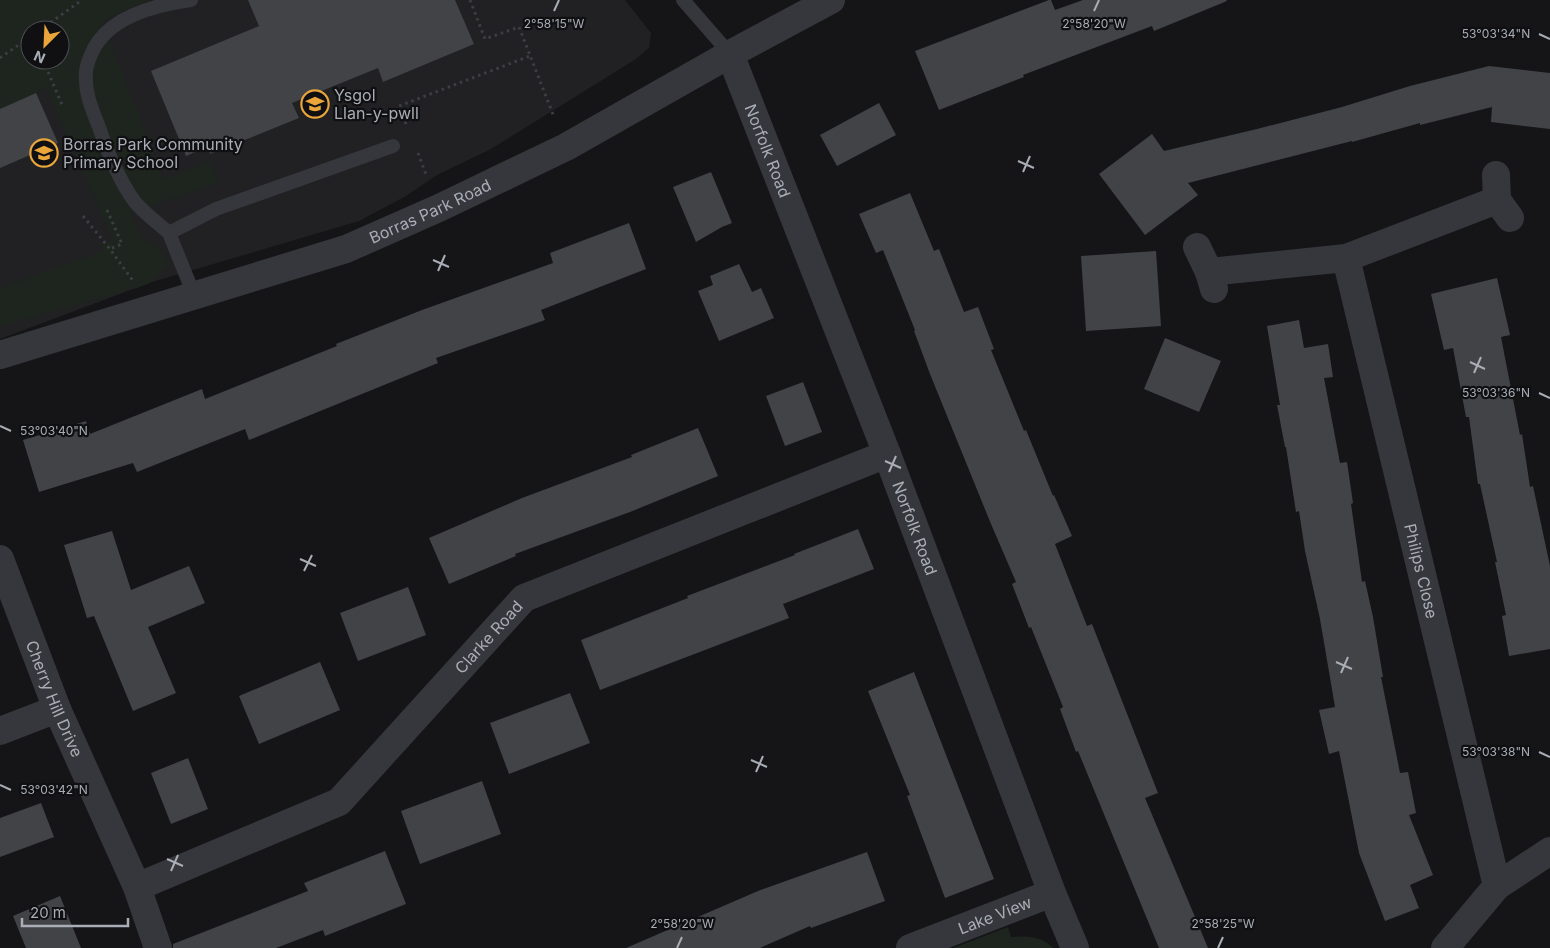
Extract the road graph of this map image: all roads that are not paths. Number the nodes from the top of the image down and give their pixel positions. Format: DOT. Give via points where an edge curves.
graph roads {
  1 [pos="191,0"];
  2 [pos="683,0"];
  3 [pos="831,0"];
  4 [pos="730,54"];
  5 [pos="393,146"];
  6 [pos="1501,198"];
  7 [pos="169,233"];
  8 [pos="1197,247"];
  9 [pos="1346,258"];
  10 [pos="194,295"];
  11 [pos="0,355"];
  12 [pos="887,454"];
  13 [pos="0,559"];
  14 [pos="57,709"];
  15 [pos="0,731"];
  16 [pos="1550,851"];
  17 [pos="1497,886"];
  18 [pos="137,887"];
  19 [pos="1052,892"];
  20 [pos="158,948"];
  21 [pos="910,948"];
  22 [pos="1075,948"];
  23 [pos="1444,948"];
  1 -- 7 [label="lane" via="142,12 111,28 92,52 85,77 105,146 129,192 141,208"];
  2 -- 4 [label="lane"];
  3 -- 4 [label="street, Borras Park Road"];
  4 -- 10 [label="street, Borras Park Road" via="566,148 439,208 346,249"];
  4 -- 12 [label="street, Norfolk Road"];
  5 -- 7 [label="lane" via="216,210"];
  6 -- 9 [label="street"];
  7 -- 10 [label="lane"];
  8 -- 9 [label="street" via="1212,282"];
  9 -- 17 [label="street, Philips Close"];
  10 -- 11 [label="street, Borras Park Road"];
  12 -- 18 [label="street, Clarke Road" via="524,598 340,802"];
  12 -- 19 [label="street, Norfolk Road"];
  13 -- 14 [label="street, Cherry Hill Drive"];
  14 -- 15 [label="street"];
  14 -- 18 [label="street, Cherry Hill Drive"];
  16 -- 17 [label="street"];
  17 -- 23 [label="street"];
  18 -- 20 [label="street, Cherry Hill Drive"];
  19 -- 21 [label="street, Lake View"];
  19 -- 22 [label="street, Norfolk Road"];
}
